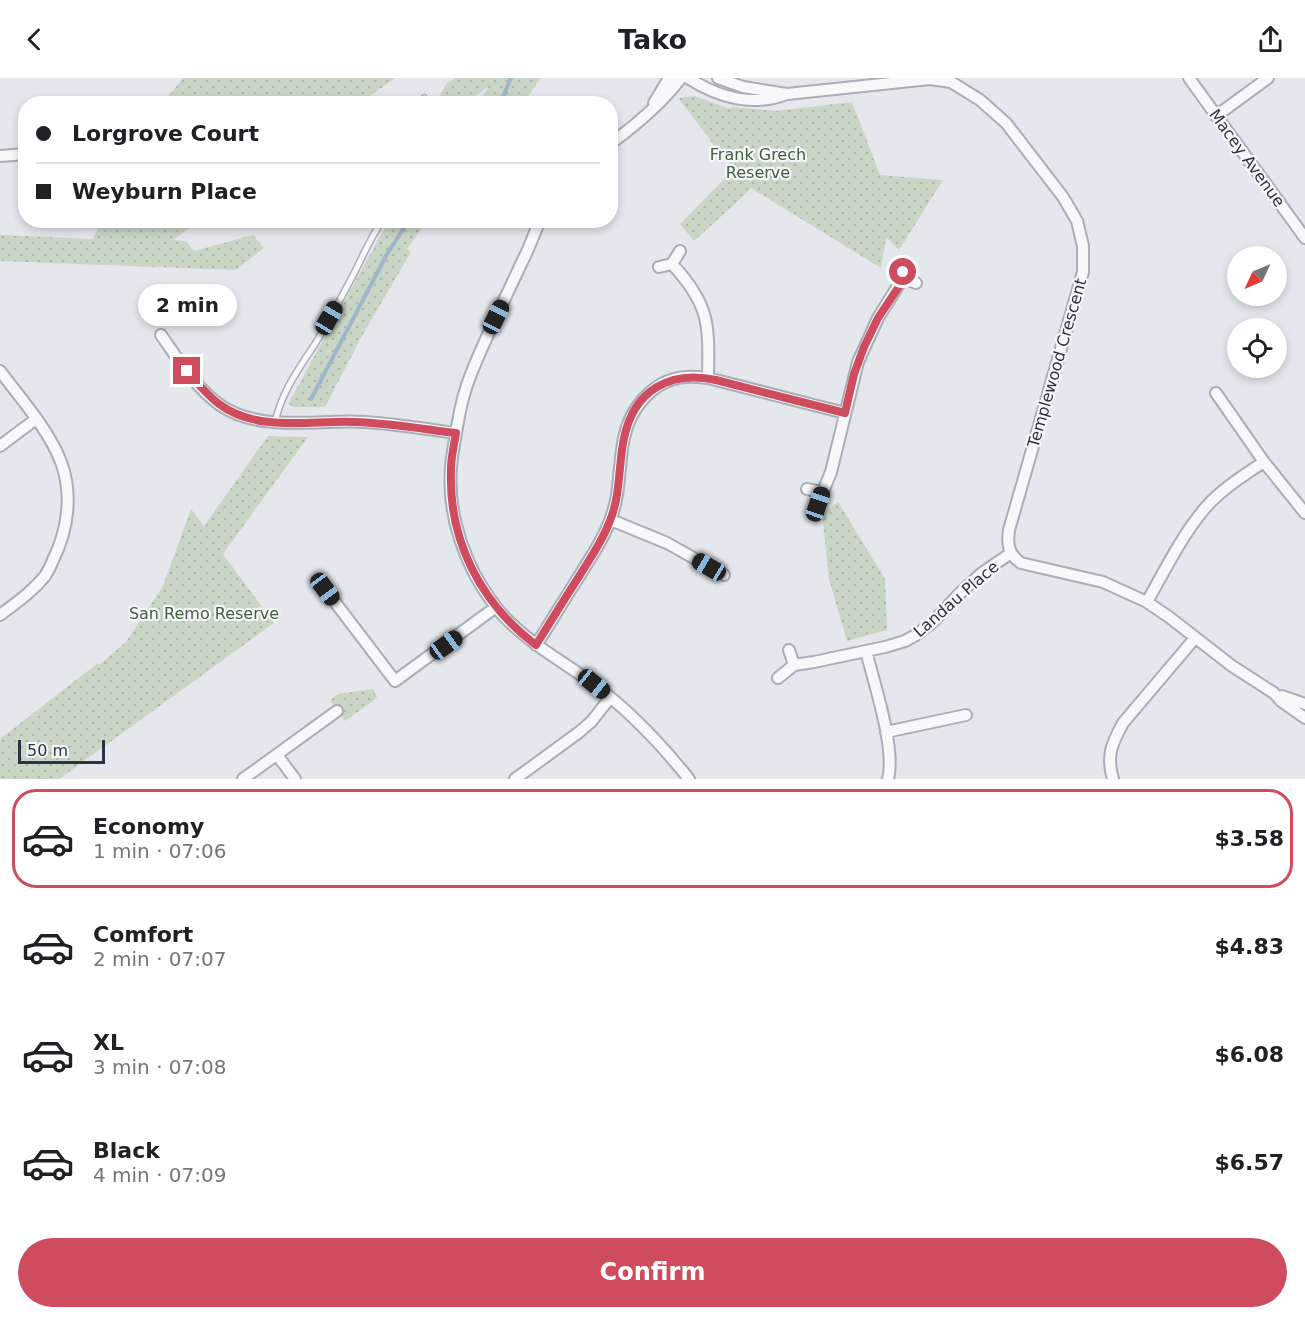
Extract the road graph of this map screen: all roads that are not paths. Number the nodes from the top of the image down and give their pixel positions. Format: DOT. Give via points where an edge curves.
graph roads {
  1 [pos="669,78"];
  2 [pos="681,78"];
  3 [pos="688,78"];
  4 [pos="930,78"];
  5 [pos="1189,78"];
  6 [pos="1268,78"];
  7 [pos="722,79"];
  8 [pos="718,93"];
  9 [pos="787,94"];
  10 [pos="649,111"];
  11 [pos="1216,116"];
  12 [pos="618,138"];
  13 [pos="18,155"];
  14 [pos="0,156"];
  15 [pos="378,228"];
  16 [pos="537,228"];
  17 [pos="1305,238"];
  18 [pos="680,251"];
  19 [pos="901,263"];
  20 [pos="672,264"];
  21 [pos="659,267"];
  22 [pos="903,278"];
  23 [pos="916,283"];
  24 [pos="161,334"];
  25 [pos="0,371"];
  26 [pos="708,378"];
  27 [pos="1216,393"];
  28 [pos="845,413"];
  29 [pos="36,419"];
  30 [pos="275,423"];
  31 [pos="456,433"];
  32 [pos="0,446"];
  33 [pos="1264,462"];
  34 [pos="807,489"];
  35 [pos="822,492"];
  36 [pos="818,504"];
  37 [pos="1305,513"];
  38 [pos="611,520"];
  39 [pos="1011,553"];
  40 [pos="724,575"];
  41 [pos="325,589"];
  42 [pos="1147,602"];
  43 [pos="496,608"];
  44 [pos="0,615"];
  45 [pos="1195,638"];
  46 [pos="536,645"];
  47 [pos="789,650"];
  48 [pos="866,651"];
  49 [pos="794,664"];
  50 [pos="778,678"];
  51 [pos="1274,693"];
  52 [pos="610,698"];
  53 [pos="1305,704"];
  54 [pos="338,711"];
  55 [pos="966,715"];
  56 [pos="1305,718"];
  57 [pos="886,732"];
  58 [pos="277,755"];
  59 [pos="243,779"];
  60 [pos="295,779"];
  61 [pos="515,779"];
  62 [pos="689,779"];
  63 [pos="888,779"];
  64 [pos="1113,779"];
  1 -- 10 [label="street"];
  2 -- 10 [label="street"];
  3 -- 8 [label="street, Templewood Crescent"];
  4 -- 9 [label="street, Templewood Crescent"];
  4 -- 39 [label="street, Templewood Crescent" via="951,82 1006,123 1063,197 1077,221 1083,246 1083,272 1009,530 1007,542"];
  5 -- 11 [label="street, Macey Avenue"];
  6 -- 11 [label="street"];
  7 -- 8 [label="street"];
  7 -- 9 [label="street, Templewood Crescent" via="743,87"];
  8 -- 9 [label="street, Templewood Crescent" via="757,101"];
  10 -- 12 [label="street"];
  11 -- 17 [label="street, Macey Avenue"];
  13 -- 14 [label="street"];
  15 -- 30 [label="lane" via="296,372"];
  16 -- 31 [label="street" via="470,376"];
  18 -- 20 [label="street"];
  19 -- 22 [label="street"];
  20 -- 21 [label="street"];
  20 -- 26 [label="street" via="703,309 709,337"];
  22 -- 23 [label="street"];
  22 -- 28 [label="street" via="864,347"];
  24 -- 30 [label="street" via="198,384 220,405 248,418"];
  25 -- 29 [label="street"];
  26 -- 28 [label="street"];
  26 -- 38 [label="street" via="670,380 640,403 624,438"];
  27 -- 33 [label="street"];
  28 -- 35 [label="street" via="831,472"];
  29 -- 32 [label="street"];
  29 -- 44 [label="street" via="61,462 68,489 67,517 60,548 46,574"];
  30 -- 31 [label="street" via="364,422"];
  31 -- 43 [label="street" via="451,468 452,506 460,540 475,575"];
  33 -- 37 [label="street"];
  33 -- 42 [label="street" via="1207,506 1186,533"];
  34 -- 35 [label="street"];
  35 -- 36 [label="street"];
  38 -- 40 [label="street" via="667,543"];
  38 -- 46 [label="street"];
  39 -- 42 [label="street" via="1021,563 1103,582"];
  39 -- 48 [label="street, Landau Place" via="976,578 925,630 905,641"];
  41 -- 43 [label="street" via="395,681"];
  42 -- 45 [label="street"];
  43 -- 46 [label="street"];
  45 -- 51 [label="street"];
  45 -- 64 [label="street" via="1114,738 1110,755"];
  46 -- 52 [label="street"];
  47 -- 49 [label="street"];
  48 -- 49 [label="street, Landau Place"];
  48 -- 57 [label="street"];
  49 -- 50 [label="street"];
  51 -- 53 [label="street"];
  51 -- 56 [label="street"];
  52 -- 61 [label="street" via="591,722"];
  52 -- 62 [label="street"];
  54 -- 58 [label="street"];
  55 -- 57 [label="street"];
  57 -- 63 [label="street"];
  58 -- 59 [label="street"];
  58 -- 60 [label="street"];
}
